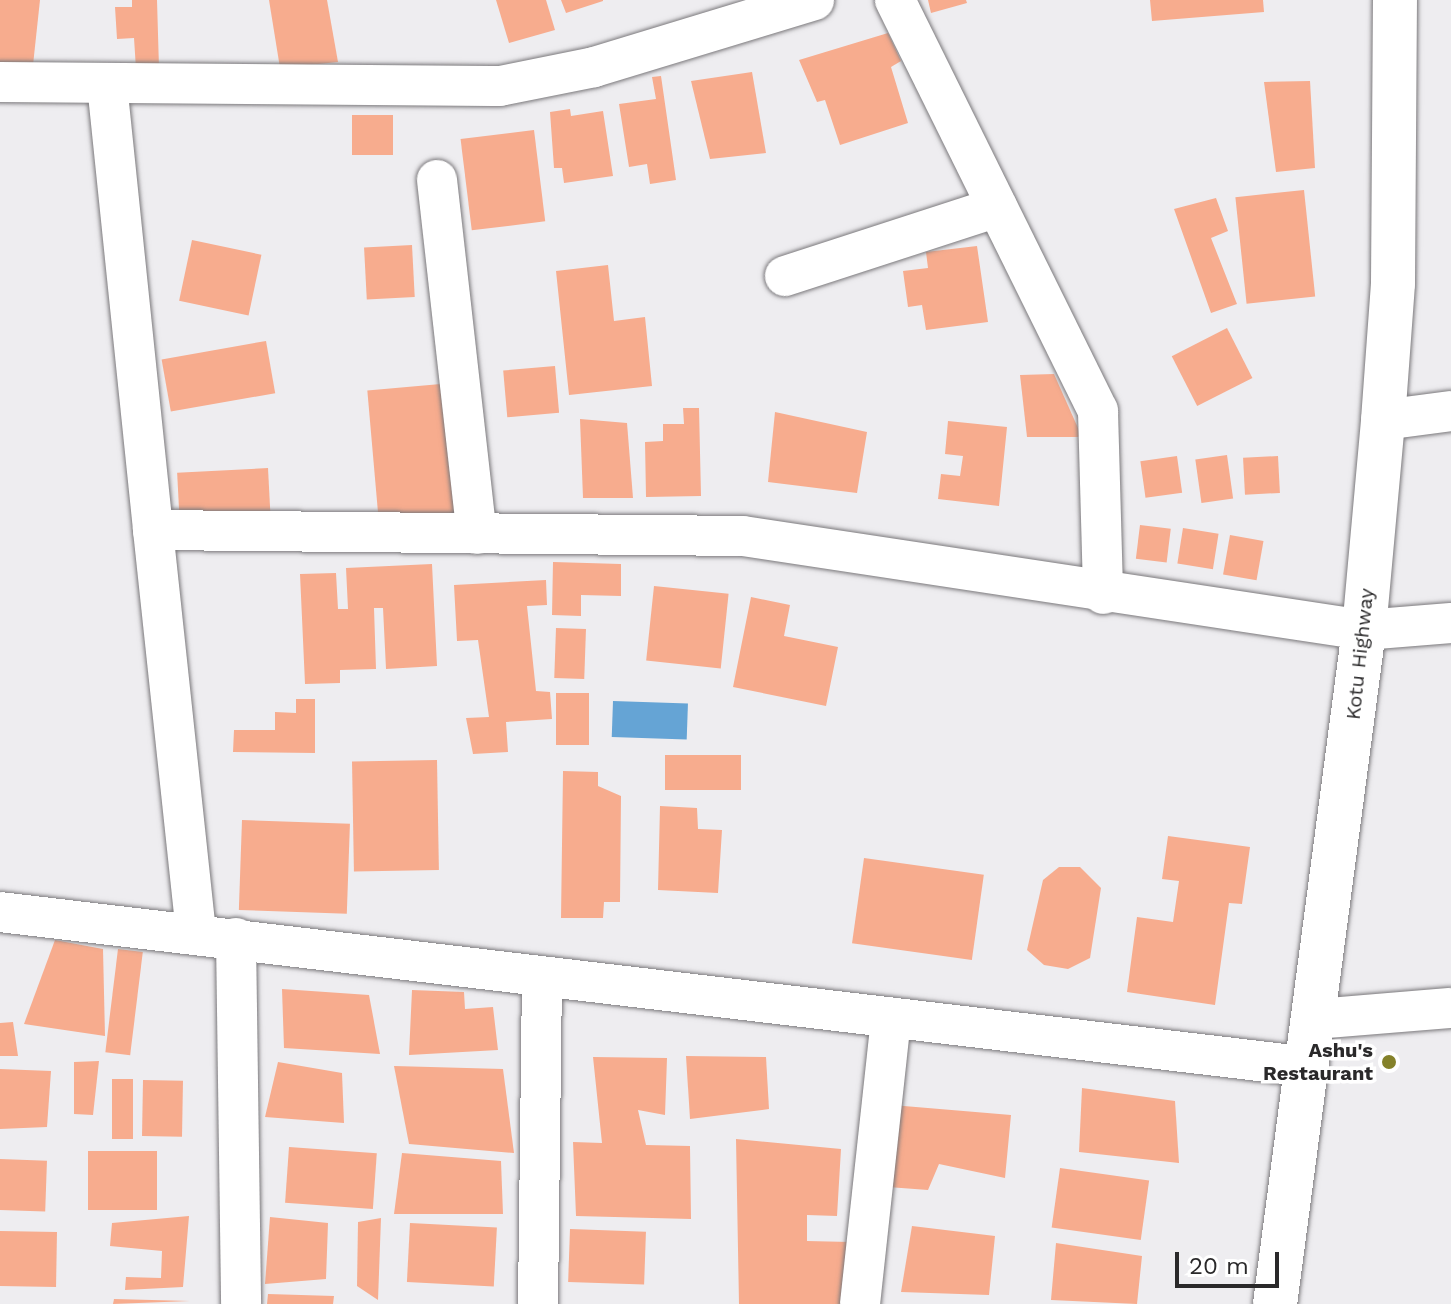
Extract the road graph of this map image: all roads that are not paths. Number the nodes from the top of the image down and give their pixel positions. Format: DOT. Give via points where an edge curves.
graph roads {
  1 [pos="814,0"];
  2 [pos="895,0"];
  3 [pos="1395,0"];
  4 [pos="0,82"];
  5 [pos="107,84"];
  6 [pos="437,180"];
  7 [pos="997,207"];
  8 [pos="785,276"];
  9 [pos="1451,411"];
  10 [pos="1383,420"];
  11 [pos="153,530"];
  12 [pos="477,534"];
  13 [pos="1103,594"];
  14 [pos="1451,623"];
  15 [pos="1364,630"];
  16 [pos="0,912"];
  17 [pos="196,932"];
  18 [pos="236,938"];
  19 [pos="542,982"];
  20 [pos="1451,1008"];
  21 [pos="891,1018"];
  22 [pos="1316,1019"];
  23 [pos="1309,1067"];
  24 [pos="241,1304"];
  25 [pos="538,1304"];
  26 [pos="860,1304"];
  27 [pos="1275,1304"];
  1 -- 5 [label="street" via="594,67 500,86"];
  2 -- 7 [label="street"];
  3 -- 10 [label="street, Kotu Highway" via="1393,283"];
  4 -- 5 [label="street"];
  5 -- 11 [label="street"];
  6 -- 12 [label="street"];
  7 -- 8 [label="street"];
  7 -- 13 [label="street" via="1098,411"];
  9 -- 10 [label="street"];
  10 -- 15 [label="street, Kotu Highway"];
  11 -- 12 [label="street"];
  11 -- 17 [label="street"];
  12 -- 13 [label="street" via="743,536"];
  13 -- 15 [label="street"];
  14 -- 15 [label="street"];
  15 -- 22 [label="street, Kotu Highway"];
  16 -- 17 [label="street"];
  17 -- 18 [label="street"];
  18 -- 19 [label="street"];
  18 -- 24 [label="street"];
  19 -- 21 [label="street"];
  19 -- 25 [label="street"];
  20 -- 22 [label="street"];
  21 -- 23 [label="street"];
  21 -- 26 [label="street"];
  22 -- 23 [label="street, Kotu Highway"];
  23 -- 27 [label="street, Kotu Highway"];
}
